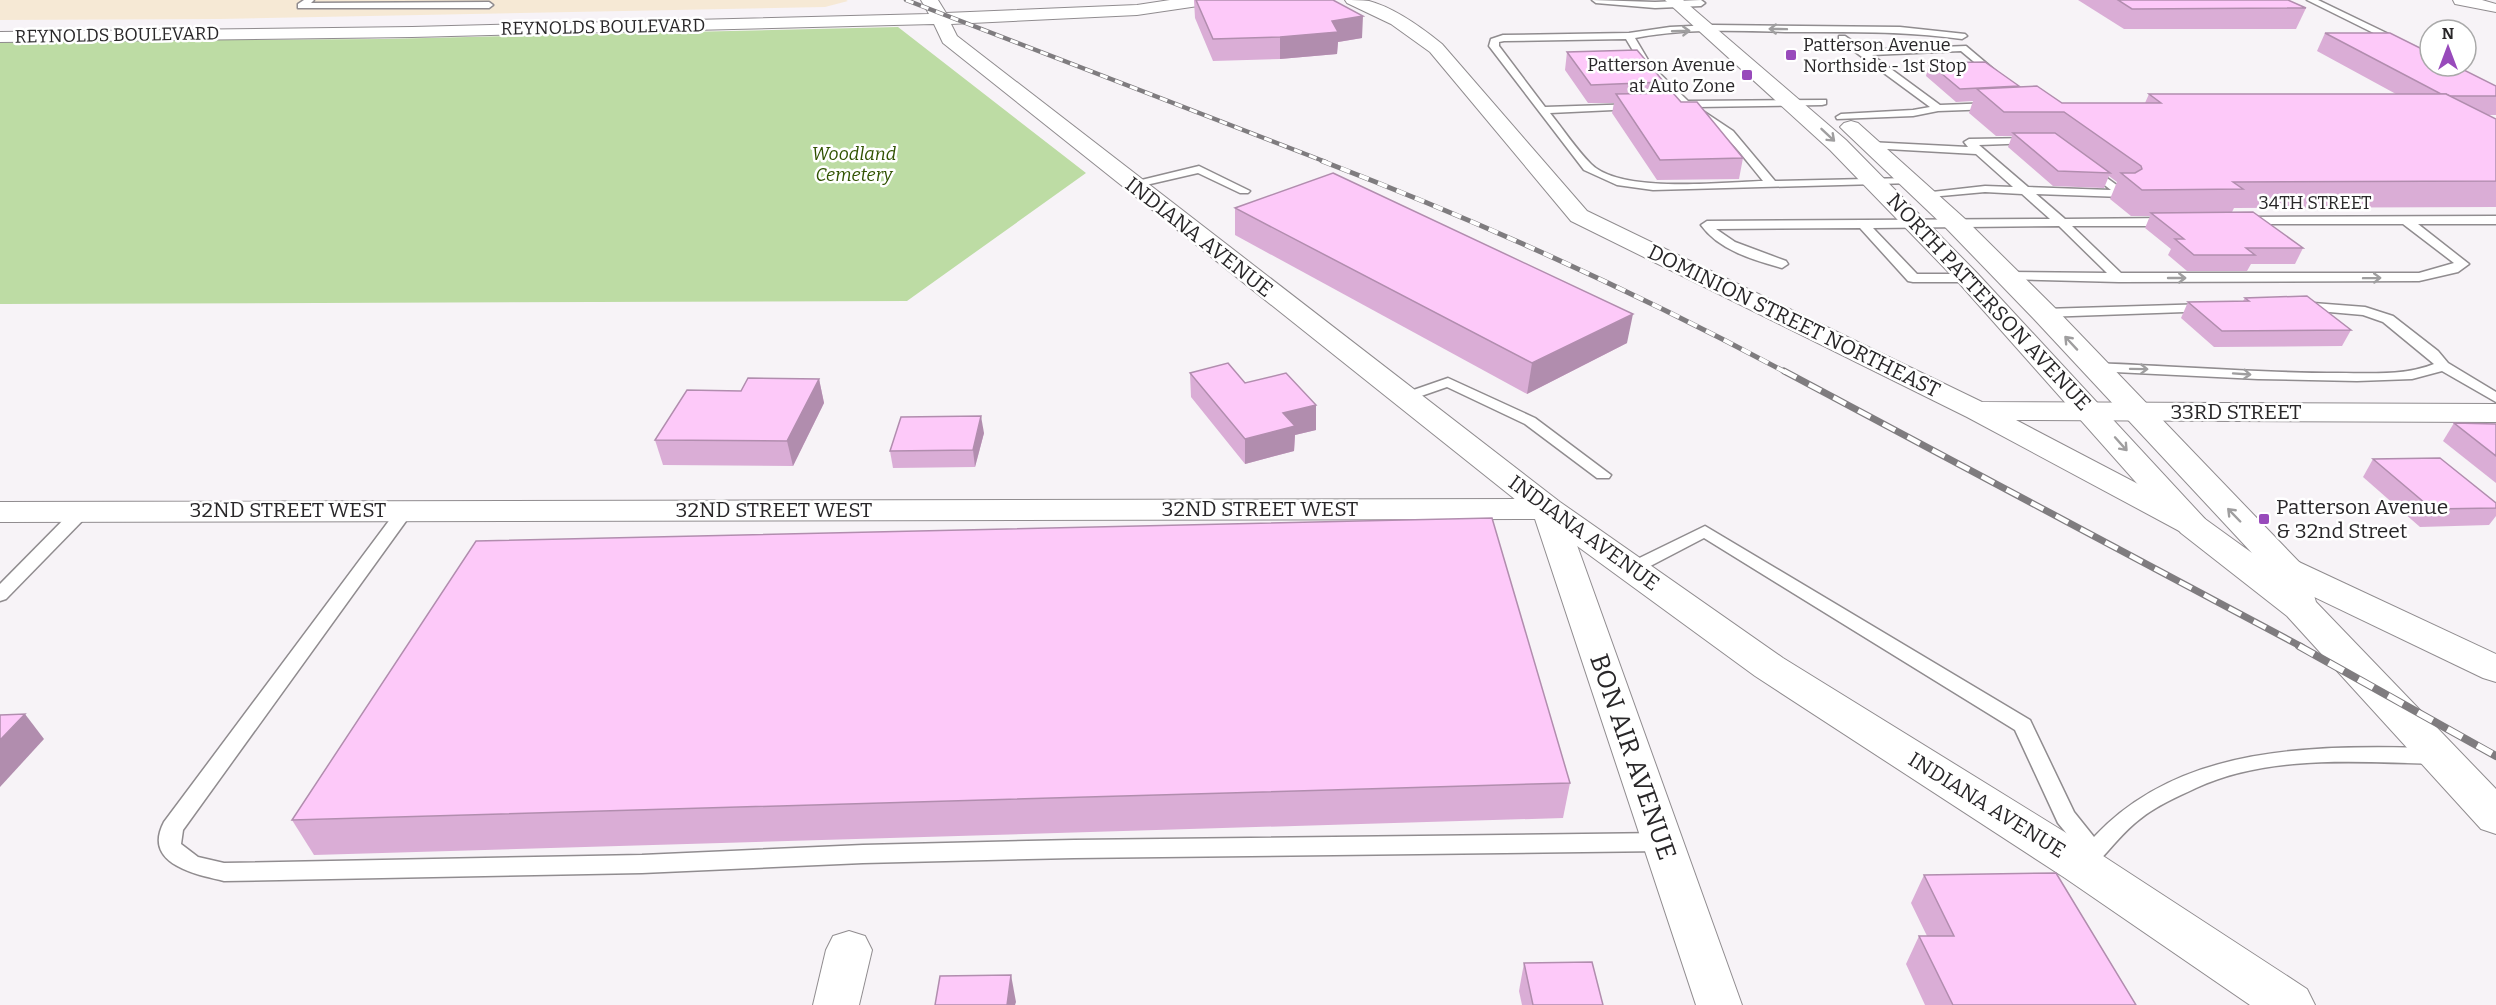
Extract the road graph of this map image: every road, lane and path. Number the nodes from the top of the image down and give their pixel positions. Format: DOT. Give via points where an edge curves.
graph roads {
  1 [pos="310,0"];
  2 [pos="1162,0"];
  3 [pos="1205,0"];
  4 [pos="1353,0"];
  5 [pos="1596,0"];
  6 [pos="2311,0"];
  7 [pos="2461,0"];
  8 [pos="2469,0"];
  9 [pos="1687,2"];
  10 [pos="489,5"];
  11 [pos="2494,9"];
  12 [pos="935,10"];
  13 [pos="0,27"];
  14 [pos="1629,36"];
  15 [pos="1962,36"];
  16 [pos="0,37"];
  17 [pos="1728,37"];
  18 [pos="1842,38"];
  19 [pos="1669,41"];
  20 [pos="1963,48"];
  21 [pos="2418,52"];
  22 [pos="1864,53"];
  23 [pos="2007,84"];
  24 [pos="1794,92"];
  25 [pos="1686,104"];
  26 [pos="1664,105"];
  27 [pos="2007,105"];
  28 [pos="1641,106"];
  29 [pos="1938,108"];
  30 [pos="1542,110"];
  31 [pos="1841,117"];
  32 [pos="2043,141"];
  33 [pos="1869,145"];
  34 [pos="1980,151"];
  35 [pos="2080,161"];
  36 [pos="1874,181"];
  37 [pos="1771,183"];
  38 [pos="1133,185"];
  39 [pos="1916,188"];
  40 [pos="2023,189"];
  41 [pos="1244,191"];
  42 [pos="2405,220"];
  43 [pos="2496,220"];
  44 [pos="2227,221"];
  45 [pos="2180,222"];
  46 [pos="1955,223"];
  47 [pos="2062,223"];
  48 [pos="1864,225"];
  49 [pos="1919,225"];
  50 [pos="1782,264"];
  51 [pos="2006,276"];
  52 [pos="1968,278"];
  53 [pos="2119,278"];
  54 [pos="2285,306"];
  55 [pos="2227,307"];
  56 [pos="2044,313"];
  57 [pos="2443,366"];
  58 [pos="2094,368"];
  59 [pos="1404,398"];
  60 [pos="2496,398"];
  61 [pos="1977,411"];
  62 [pos="2091,411"];
  63 [pos="2135,411"];
  64 [pos="2496,413"];
  65 [pos="1603,476"];
  66 [pos="1548,509"];
  67 [pos="406,510"];
  68 [pos="82,511"];
  69 [pos="0,512"];
  70 [pos="2193,526"];
  71 [pos="1631,569"];
  72 [pos="2295,589"];
  73 [pos="0,595"];
  74 [pos="2496,669"];
  75 [pos="2438,756"];
  76 [pos="2496,817"];
  77 [pos="1662,842"];
  78 [pos="2087,858"];
  79 [pos="849,950"];
  80 [pos="836,1005"];
  81 [pos="1719,1005"];
  82 [pos="2290,1005"];
  1 -- 10 [label="lane" via="301,6"];
  2 -- 12 [label="main road, REYNOLDS BOULEVARD" via="1065,8"];
  3 -- 12 [label="main road, REYNOLDS BOULEVARD" via="1137,10"];
  4 -- 61 [label="street, DOMINION STREET NORTHEAST" via="1415,29 1436,48 1579,216"];
  5 -- 9 [label="lane" via="1655,5"];
  6 -- 21 [label="lane"];
  7 -- 11 [label="main road"];
  8 -- 11 [label="main road"];
  9 -- 17 [label="main road, NORTH PATTERSON AVENUE"];
  12 -- 13 [label="main road, REYNOLDS BOULEVARD" via="424,23"];
  12 -- 16 [label="main road, REYNOLDS BOULEVARD" via="412,32"];
  12 -- 38 [label="main road, INDIANA AVENUE" via="949,39"];
  14 -- 17 [label="lane, one-way" via="1647,32"];
  14 -- 19 [label="lane"];
  14 -- 25 [label="lane" via="1647,67"];
  14 -- 30 [label="lane" via="1494,41"];
  15 -- 17 [label="lane, one-way" via="1920,30"];
  15 -- 18 [label="lane"];
  15 -- 20 [label="lane"];
  17 -- 18 [label="lane"];
  17 -- 24 [label="main road, NORTH PATTERSON AVENUE"];
  18 -- 22 [label="lane"];
  20 -- 22 [label="lane"];
  20 -- 23 [label="lane"];
  22 -- 29 [label="lane"];
  24 -- 25 [label="lane"];
  24 -- 31 [label="main road, NORTH PATTERSON AVENUE" via="1822,102"];
  24 -- 36 [label="main road, NORTH PATTERSON AVENUE, one-way"];
  25 -- 26 [label="lane"];
  25 -- 37 [label="lane" via="1729,132"];
  27 -- 29 [label="lane"];
  28 -- 30 [label="lane"];
  29 -- 31 [label="lane"];
  30 -- 37 [label="lane" via="1588,168 1621,183 1653,187"];
  31 -- 33 [label="main road, NORTH PATTERSON AVENUE"];
  32 -- 34 [label="lane" via="1969,142"];
  33 -- 34 [label="lane"];
  33 -- 39 [label="main road, NORTH PATTERSON AVENUE"];
  34 -- 40 [label="lane"];
  35 -- 40 [label="lane" via="2124,194"];
  36 -- 37 [label="lane"];
  36 -- 39 [label="lane"];
  36 -- 49 [label="main road, NORTH PATTERSON AVENUE"];
  38 -- 41 [label="lane" via="1199,169"];
  38 -- 59 [label="main road, INDIANA AVENUE"];
  39 -- 40 [label="lane"];
  39 -- 46 [label="main road, NORTH PATTERSON AVENUE"];
  40 -- 47 [label="lane"];
  42 -- 43 [label="lane, 34TH STREET"];
  42 -- 44 [label="lane, 34TH STREET"];
  53 -- 42 [label="lane, one-way" via="2419,277 2463,264"];
  45 -- 47 [label="lane"];
  46 -- 47 [label="lane"];
  46 -- 49 [label="lane"];
  46 -- 51 [label="main road, NORTH PATTERSON AVENUE"];
  47 -- 53 [label="lane"];
  48 -- 49 [label="lane"];
  48 -- 50 [label="lane" via="1707,225 1724,240"];
  48 -- 52 [label="lane" via="1912,278"];
  49 -- 52 [label="main road, NORTH PATTERSON AVENUE"];
  51 -- 53 [label="lane"];
  51 -- 56 [label="main road, NORTH PATTERSON AVENUE"];
  52 -- 62 [label="main road, NORTH PATTERSON AVENUE"];
  54 -- 57 [label="lane" via="2365,311 2388,319"];
  55 -- 56 [label="lane"];
  58 -- 56 [label="main road, NORTH PATTERSON AVENUE, one-way"];
  58 -- 57 [label="lane, one-way" via="2292,378 2398,376 2430,372"];
  57 -- 60 [label="lane"];
  58 -- 63 [label="main road, NORTH PATTERSON AVENUE"];
  59 -- 65 [label="lane" via="1448,382 1530,421"];
  59 -- 66 [label="main road, INDIANA AVENUE"];
  61 -- 62 [label="street, 33RD STREET"];
  61 -- 70 [label="street, DOMINION STREET NORTHEAST"];
  62 -- 63 [label="street, 33RD STREET"];
  62 -- 70 [label="main road, NORTH PATTERSON AVENUE, one-way"];
  63 -- 64 [label="street, 33RD STREET"];
  72 -- 63 [label="main road, NORTH PATTERSON AVENUE, one-way"];
  66 -- 67 [label="street, 32ND STREET WEST"];
  66 -- 71 [label="main road, INDIANA AVENUE"];
  66 -- 77 [label="street, BON AIR AVENUE"];
  67 -- 68 [label="street, 32ND STREET WEST"];
  67 -- 77 [label="lane" via="172,828 170,848 192,864 224,872 642,864 1074,849"];
  68 -- 69 [label="street, 32ND STREET WEST"];
  68 -- 73 [label="lane"];
  70 -- 72 [label="street, DOMINION STREET NORTHEAST"];
  70 -- 72 [label="main road, NORTH PATTERSON AVENUE"];
  71 -- 78 [label="main road, INDIANA AVENUE" via="1769,667"];
  71 -- 78 [label="lane" via="1704,531 2023,725"];
  72 -- 74 [label="street, DOMINION STREET NORTHEAST"];
  72 -- 75 [label="main road, NORTH PATTERSON AVENUE"];
  75 -- 76 [label="main road, NORTH PATTERSON AVENUE"];
  75 -- 78 [label="lane" via="2336,754 2230,767 2177,786 2132,813"];
  77 -- 81 [label="street, BON AIR AVENUE"];
  78 -- 82 [label="main road, INDIANA AVENUE"];
  79 -- 80 [label="street"];
}
